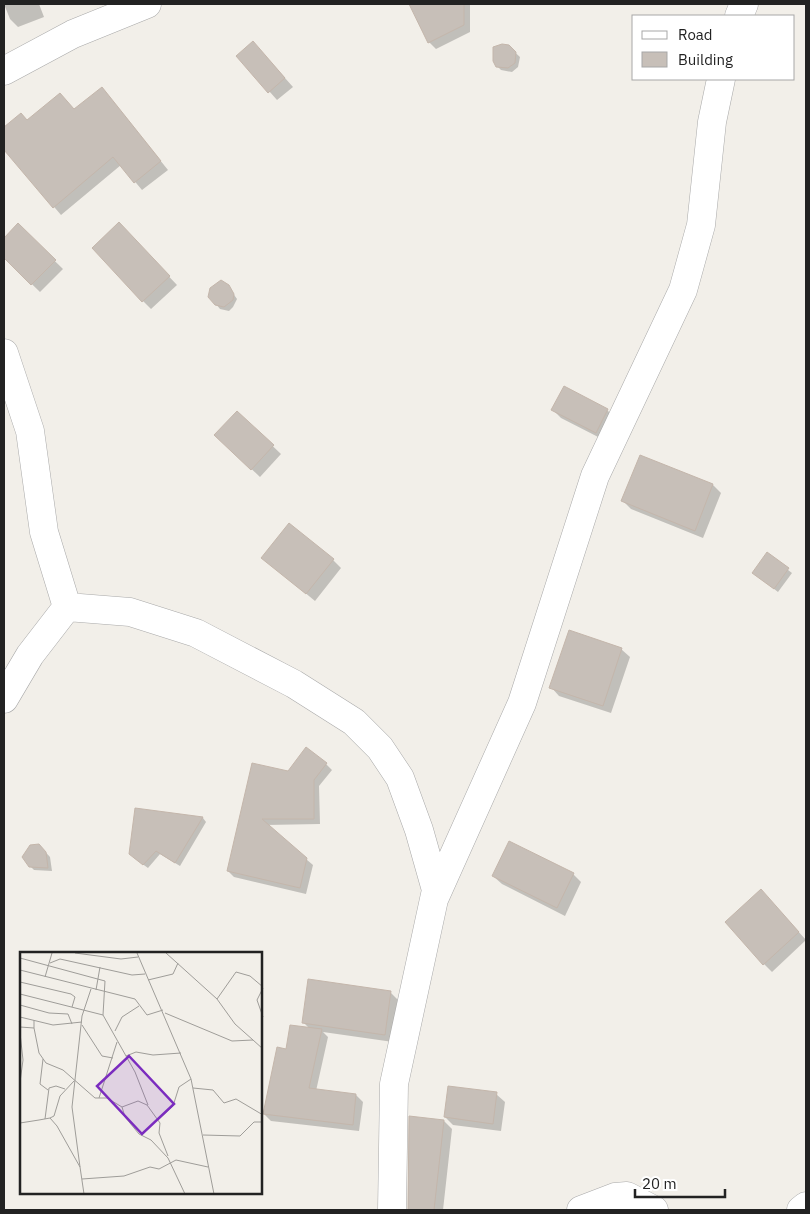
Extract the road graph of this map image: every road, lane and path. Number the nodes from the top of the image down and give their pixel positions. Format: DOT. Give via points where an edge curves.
graph roads {
  1 [pos="147,4"];
  2 [pos="4,71"];
  3 [pos="721,80"];
  4 [pos="4,353"];
  5 [pos="67,607"];
  6 [pos="4,699"];
  7 [pos="435,897"];
  8 [pos="806,1206"];
  9 [pos="392,1210"];
  10 [pos="581,1210"];
  11 [pos="654,1210"];
  12 [pos="801,1210"];
  1 -- 2 [label="street" via="73,34"];
  3 -- 7 [label="street" via="712,122 702,225 683,290 595,476 522,703"];
  4 -- 5 [label="street" via="30,431 44,532"];
  5 -- 6 [label="street" via="30,655"];
  5 -- 7 [label="street" via="130,612 196,633 294,684 354,722 380,748 400,778 419,830 436,890"];
  7 -- 9 [label="street" via="394,1084"];
  8 -- 12 [label="street"];
  10 -- 11 [label="street" via="627,1196"];
}
